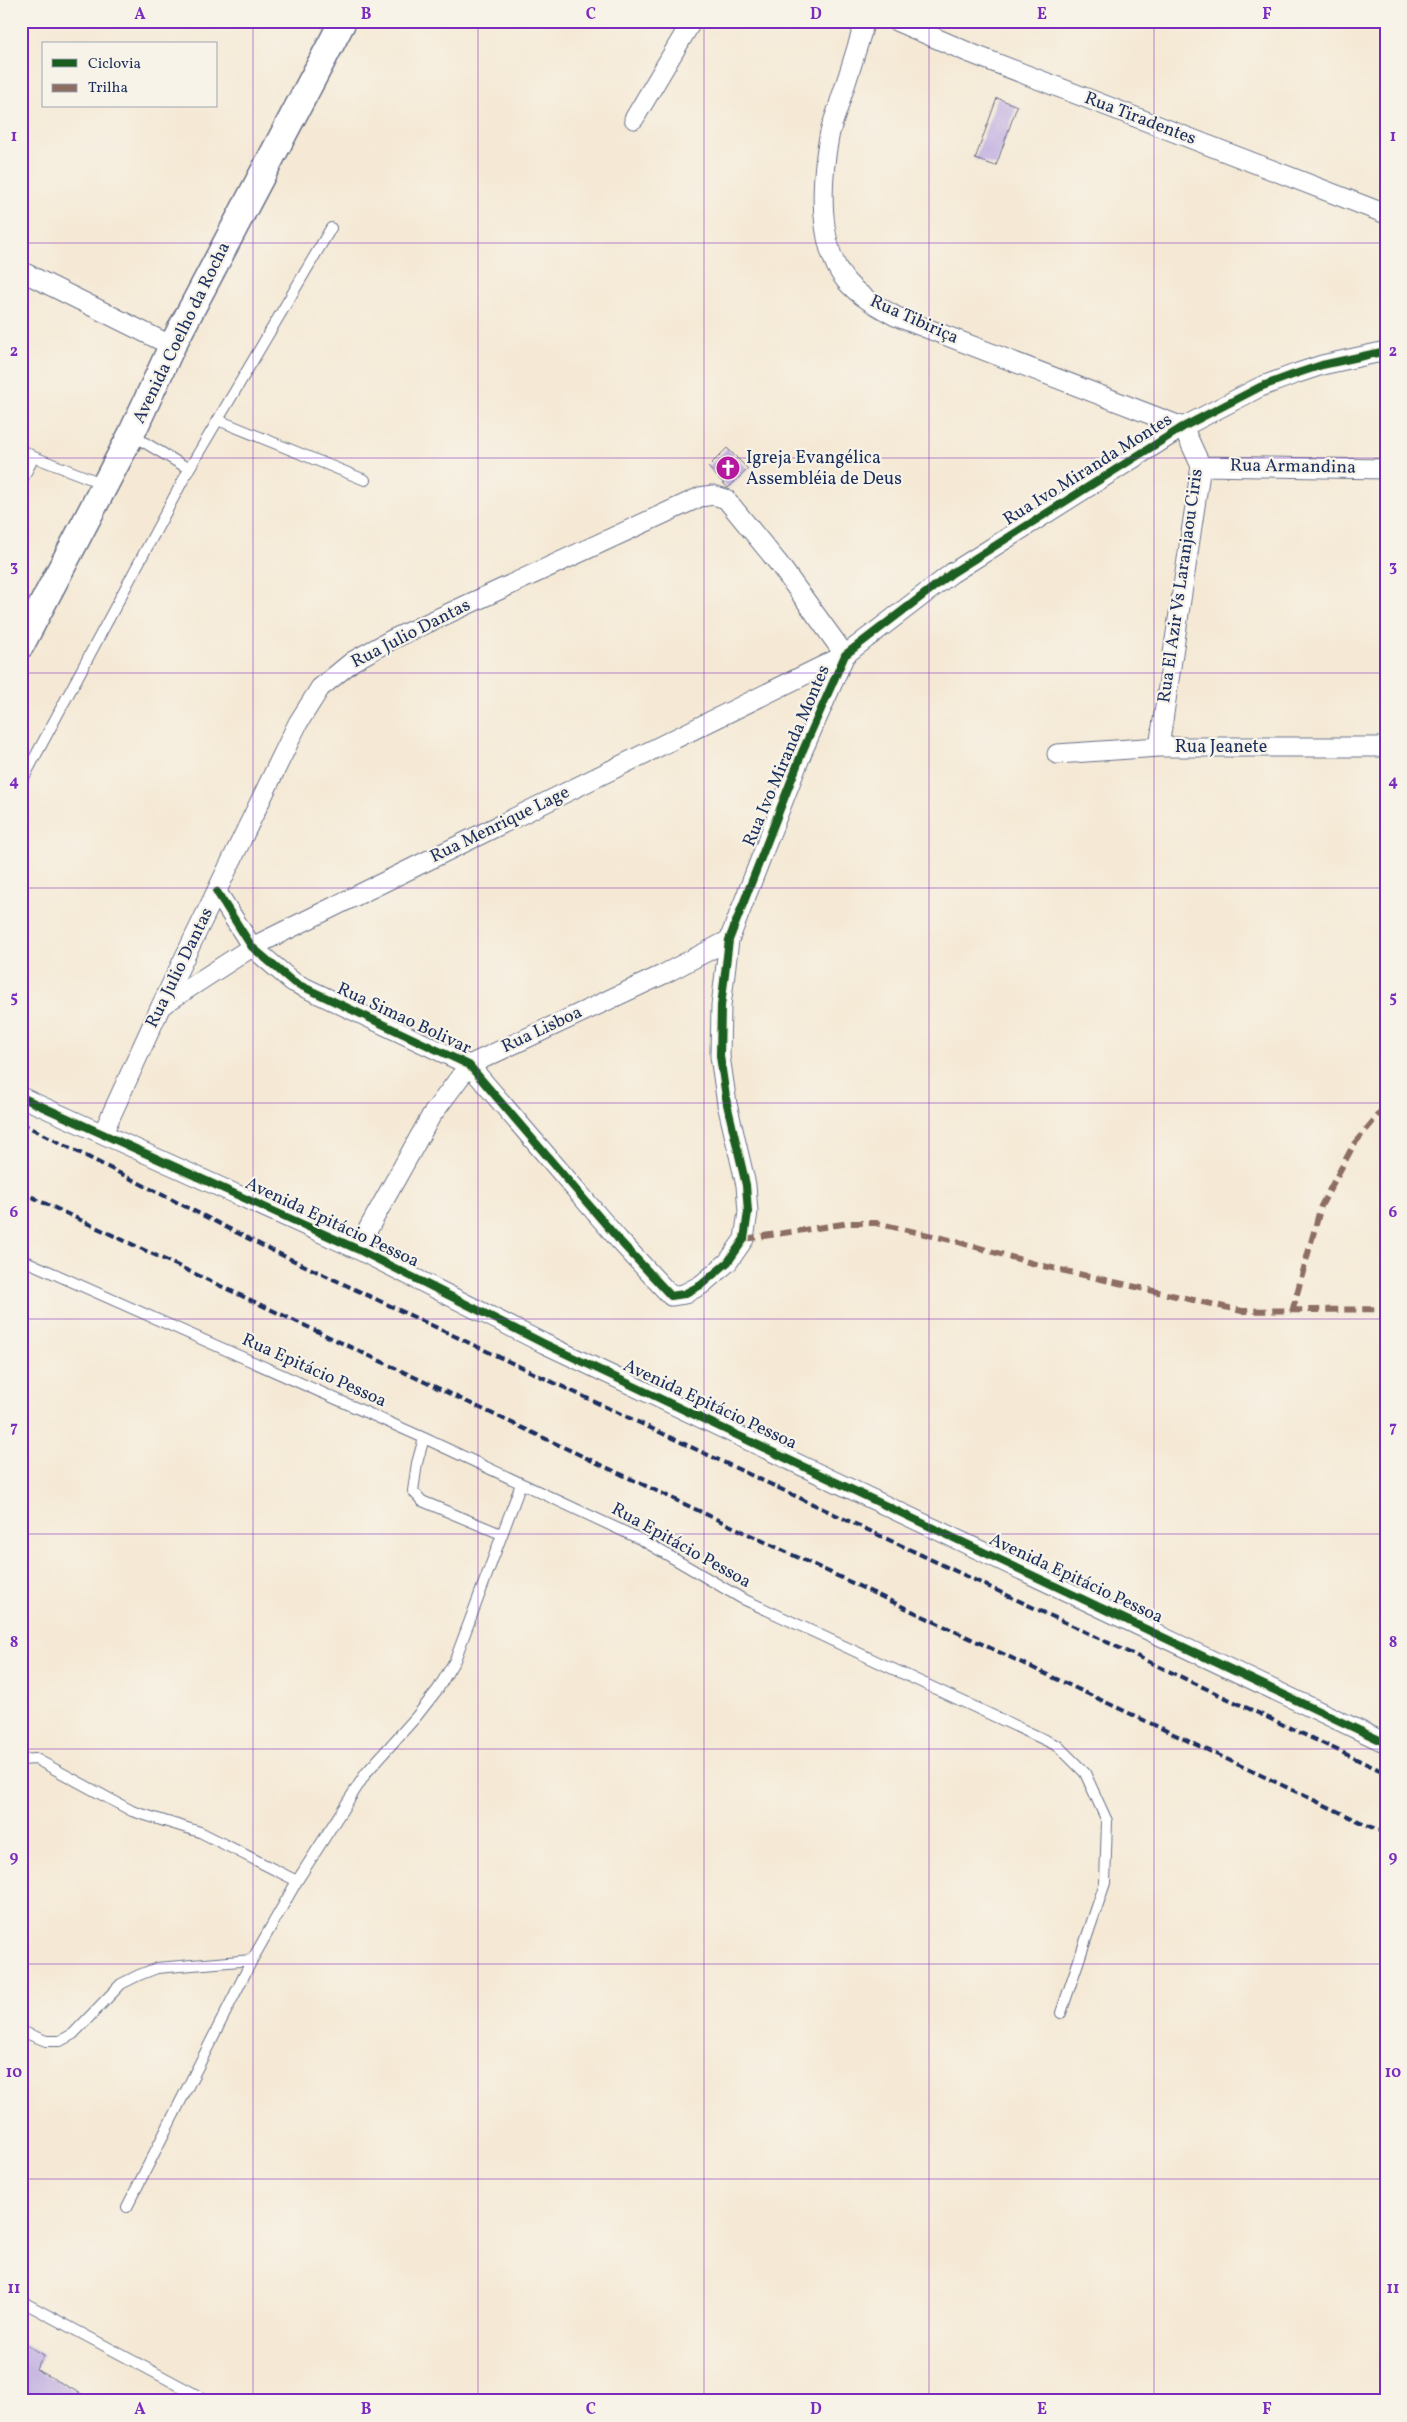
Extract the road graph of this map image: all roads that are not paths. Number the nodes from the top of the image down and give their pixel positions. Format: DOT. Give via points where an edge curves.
graph roads {
  1 [pos="343,21"];
  2 [pos="692,21"];
  3 [pos="865,21"];
  4 [pos="896,21"];
  5 [pos="634,119"];
  6 [pos="1386,214"];
  7 [pos="330,228"];
  8 [pos="21,271"];
  9 [pos="172,346"];
  10 [pos="1386,351"];
  11 [pos="218,420"];
  12 [pos="1183,427"];
  13 [pos="131,435"];
  14 [pos="21,449"];
  15 [pos="34,457"];
  16 [pos="1201,466"];
  17 [pos="189,469"];
  18 [pos="1386,469"];
  19 [pos="365,480"];
  20 [pos="21,482"];
  21 [pos="105,484"];
  22 [pos="21,645"];
  23 [pos="845,655"];
  24 [pos="1159,747"];
  25 [pos="1386,747"];
  26 [pos="1057,754"];
  27 [pos="21,783"];
  28 [pos="217,892"];
  29 [pos="729,940"];
  30 [pos="252,947"];
  31 [pos="161,1006"];
  32 [pos="468,1065"];
  33 [pos="21,1097"];
  34 [pos="103,1133"];
  35 [pos="357,1249"];
  36 [pos="21,1259"];
  37 [pos="671,1296"];
  38 [pos="424,1438"];
  39 [pos="521,1484"];
  40 [pos="502,1534"];
  41 [pos="1386,1742"];
  42 [pos="21,1760"];
  43 [pos="297,1881"];
  44 [pos="252,1960"];
  45 [pos="1061,2013"];
  46 [pos="21,2031"];
  47 [pos="127,2207"];
  48 [pos="21,2301"];
  49 [pos="208,2401"];
  1 -- 9 [label="main road, Avenida Coelho da Rocha"];
  2 -- 5 [label="street"];
  3 -- 12 [label="street, Rua Tibiriça" via="829,137 824,185 826,233 835,262 845,280 864,299 895,316"];
  4 -- 6 [label="street, Rua Tiradentes"];
  7 -- 11 [label="lane"];
  8 -- 9 [label="street"];
  9 -- 13 [label="main road, Avenida Coelho da Rocha"];
  10 -- 12 [label="street, Rua Ivo Miranda Montes" via="1322,365 1260,387"];
  11 -- 17 [label="lane"];
  11 -- 19 [label="lane"];
  12 -- 16 [label="street, Rua El Azir Vs Laranjaou Ciris"];
  12 -- 23 [label="street, Rua Ivo Miranda Montes" via="952,573"];
  13 -- 17 [label="lane"];
  13 -- 21 [label="main road, Avenida Coelho da Rocha"];
  14 -- 15 [label="lane"];
  15 -- 20 [label="lane"];
  15 -- 21 [label="lane"];
  16 -- 18 [label="street, Rua Armandina"];
  16 -- 24 [label="street, Rua El Azir Vs Laranjaou Ciris"];
  17 -- 27 [label="lane"];
  21 -- 22 [label="main road, Avenida Coelho da Rocha"];
  23 -- 28 [label="street, Rua Julio Dantas" via="779,564 726,500 713,495 700,497 393,639 353,661 320,688 298,723"];
  23 -- 29 [label="street, Rua Ivo Miranda Montes"];
  23 -- 30 [label="street, Rua Menrique Lage"];
  24 -- 25 [label="street, Rua Jeanete"];
  24 -- 26 [label="street, Rua Jeanete"];
  28 -- 30 [label="street, Rua Simao Bolivar"];
  28 -- 31 [label="street, Rua Julio Dantas"];
  29 -- 32 [label="street, Rua Lisboa" via="664,974"];
  29 -- 37 [label="street, Rua Ivo Miranda Montes" via="721,1006 720,1056 727,1104 746,1185 748,1212 744,1239 728,1262 701,1285 684,1294"];
  30 -- 31 [label="street, Rua Menrique Lage"];
  30 -- 32 [label="street, Rua Simao Bolivar" via="293,982"];
  31 -- 34 [label="street, Rua Julio Dantas"];
  32 -- 35 [label="street, Rua Lisboa" via="431,1116"];
  32 -- 37 [label="street, Rua Simao Bolivar" via="618,1240"];
  33 -- 34 [label="street, Avenida Epitácio Pessoa"];
  34 -- 35 [label="street, Avenida Epitácio Pessoa"];
  35 -- 41 [label="street, Avenida Epitácio Pessoa" via="543,1343"];
  36 -- 38 [label="lane, Rua Epitácio Pessoa"];
  38 -- 39 [label="lane, Rua Epitácio Pessoa"];
  38 -- 40 [label="lane" via="413,1491 422,1501"];
  39 -- 40 [label="lane"];
  39 -- 45 [label="lane, Rua Epitácio Pessoa" via="642,1540 741,1598 1058,1746 1085,1773 1107,1821 1105,1883"];
  40 -- 43 [label="lane" via="455,1660 438,1689 366,1773"];
  42 -- 43 [label="lane" via="36,1759 132,1811 200,1832"];
  43 -- 44 [label="lane"];
  44 -- 46 [label="lane" via="157,1968 139,1974 121,1984 73,2034 60,2041 46,2042"];
  44 -- 47 [label="lane"];
  48 -- 49 [label="lane"];
}
